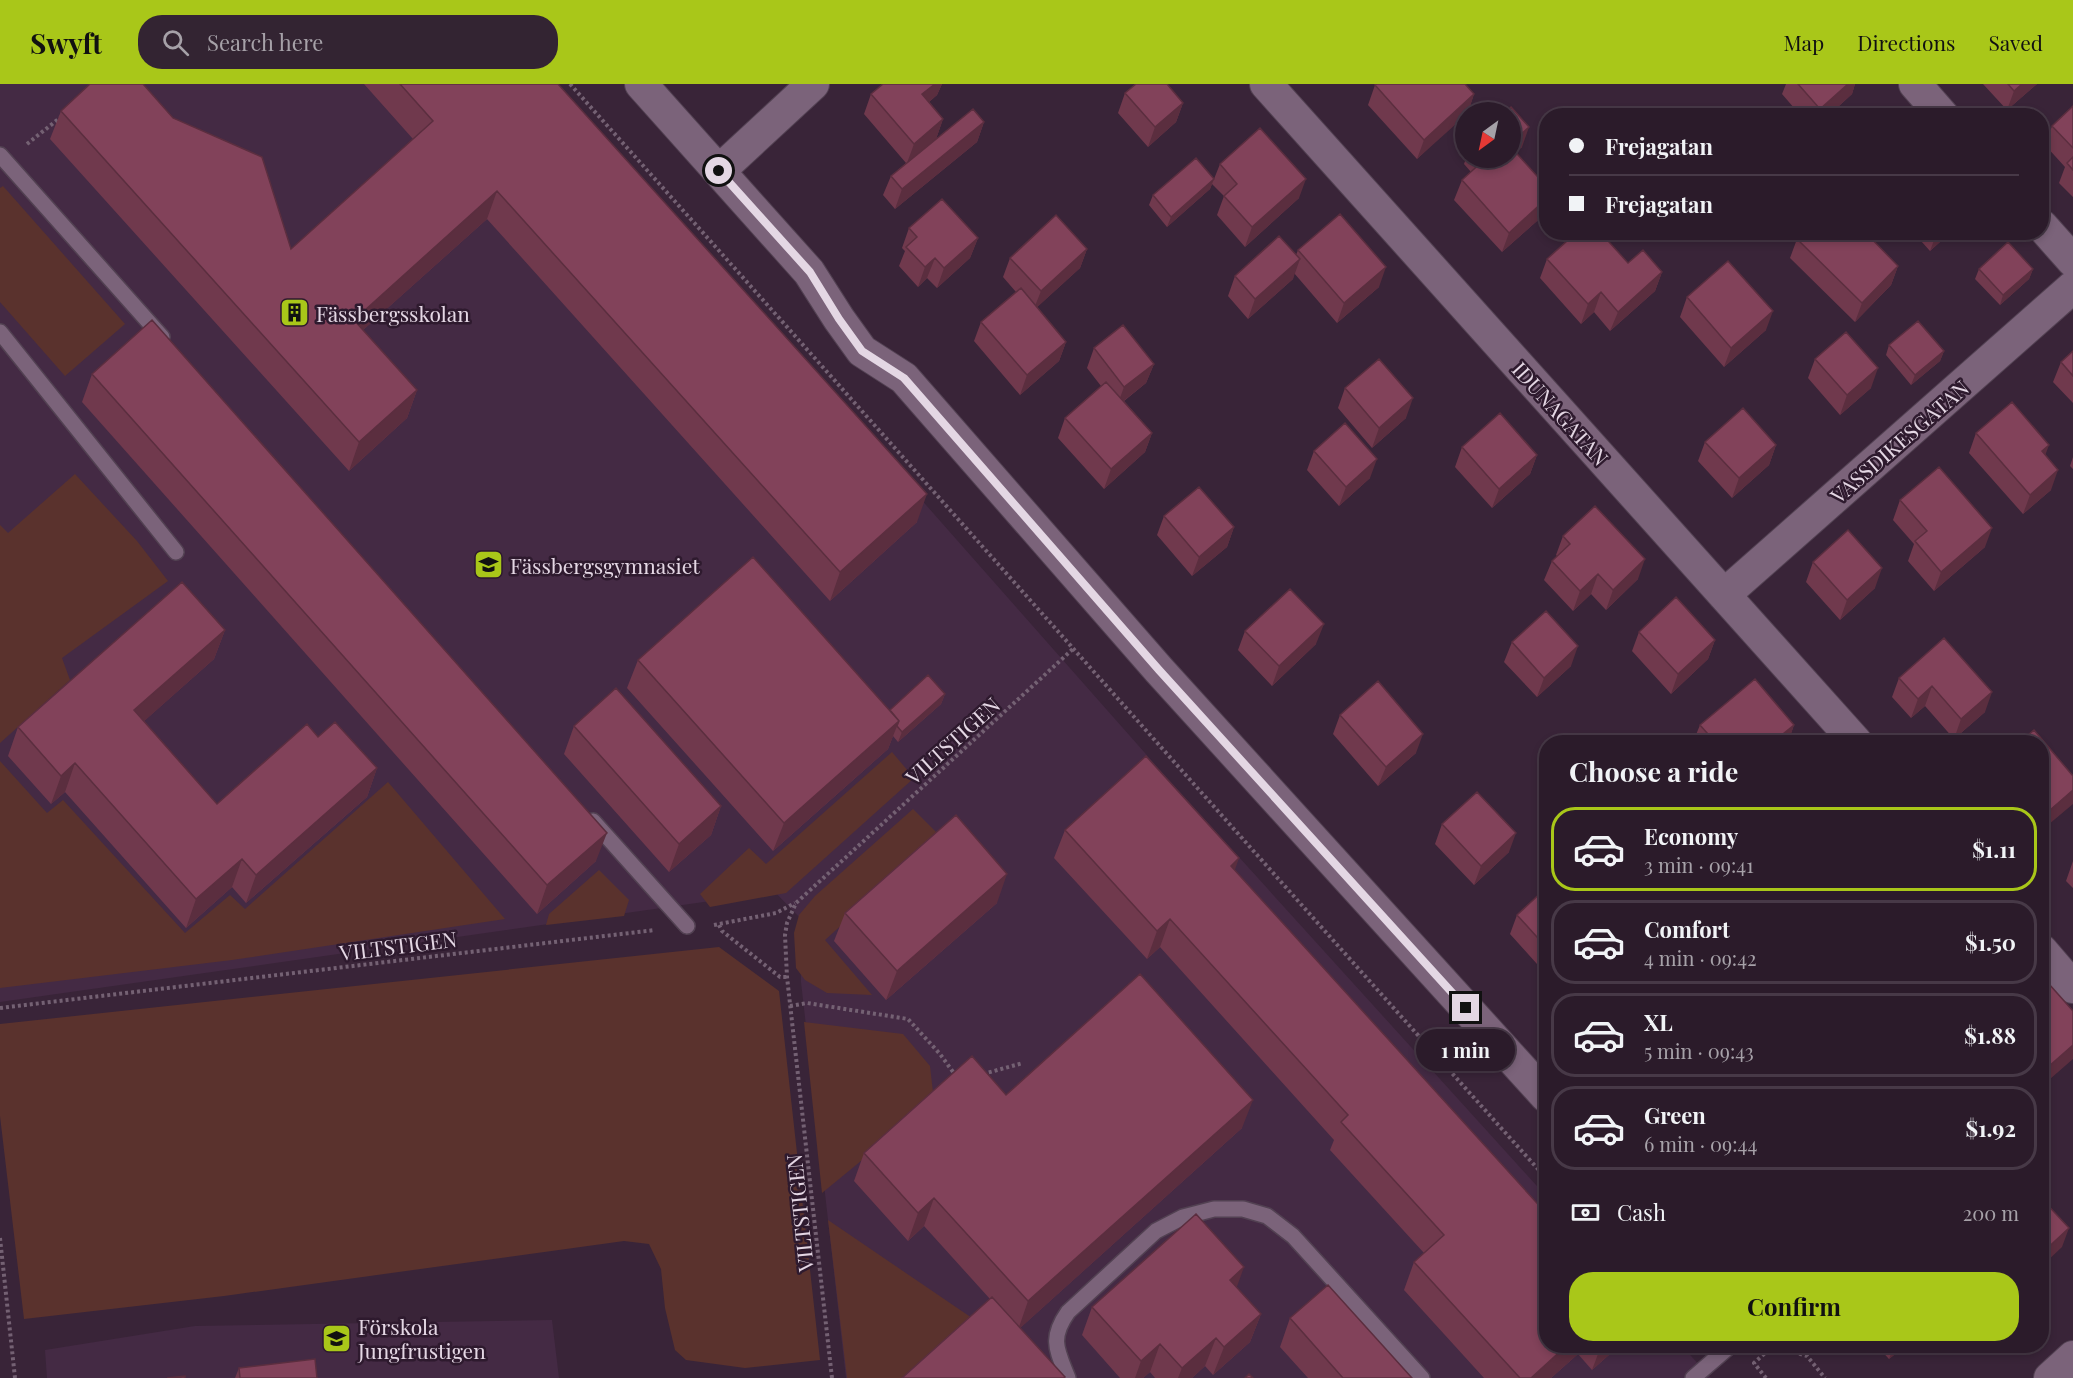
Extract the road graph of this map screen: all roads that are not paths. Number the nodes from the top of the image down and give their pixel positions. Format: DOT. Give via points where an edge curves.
graph roads {
  1 [pos="641,84"];
  2 [pos="813,84"];
  3 [pos="1266,84"];
  4 [pos="1914,84"];
  5 [pos="1936,108"];
  6 [pos="3,158"];
  7 [pos="719,171"];
  8 [pos="2049,234"];
  9 [pos="2073,261"];
  10 [pos="2073,287"];
  11 [pos="0,332"];
  12 [pos="172,348"];
  13 [pos="176,552"];
  14 [pos="1724,595"];
  15 [pos="1850,735"];
  16 [pos="584,810"];
  17 [pos="687,926"];
  18 [pos="2049,959"];
  19 [pos="2073,987"];
  20 [pos="1539,1088"];
  21 [pos="1722,1353"];
  22 [pos="2073,1357"];
  23 [pos="1068,1378"];
  24 [pos="1422,1378"];
  25 [pos="1693,1378"];
  26 [pos="2050,1378"];
  1 -- 7 [label="street"];
  2 -- 7 [label="street"];
  3 -- 14 [label="street, IDUNAGATAN"];
  4 -- 5 [label="street"];
  6 -- 12 [label="lane"];
  7 -- 20 [label="street" via="810,272 862,351 904,378 1167,679"];
  8 -- 9 [label="street"];
  10 -- 14 [label="street, VASSDIKESGATAN"];
  11 -- 13 [label="lane"];
  14 -- 15 [label="street, IDUNAGATAN"];
  16 -- 17 [label="lane"];
  18 -- 19 [label="street"];
  21 -- 25 [label="lane"];
  22 -- 26 [label="street"];
  23 -- 24 [label="lane" via="1055,1339 1068,1312 1156,1231 1183,1217 1214,1209 1243,1209 1268,1216 1293,1236"];
}
